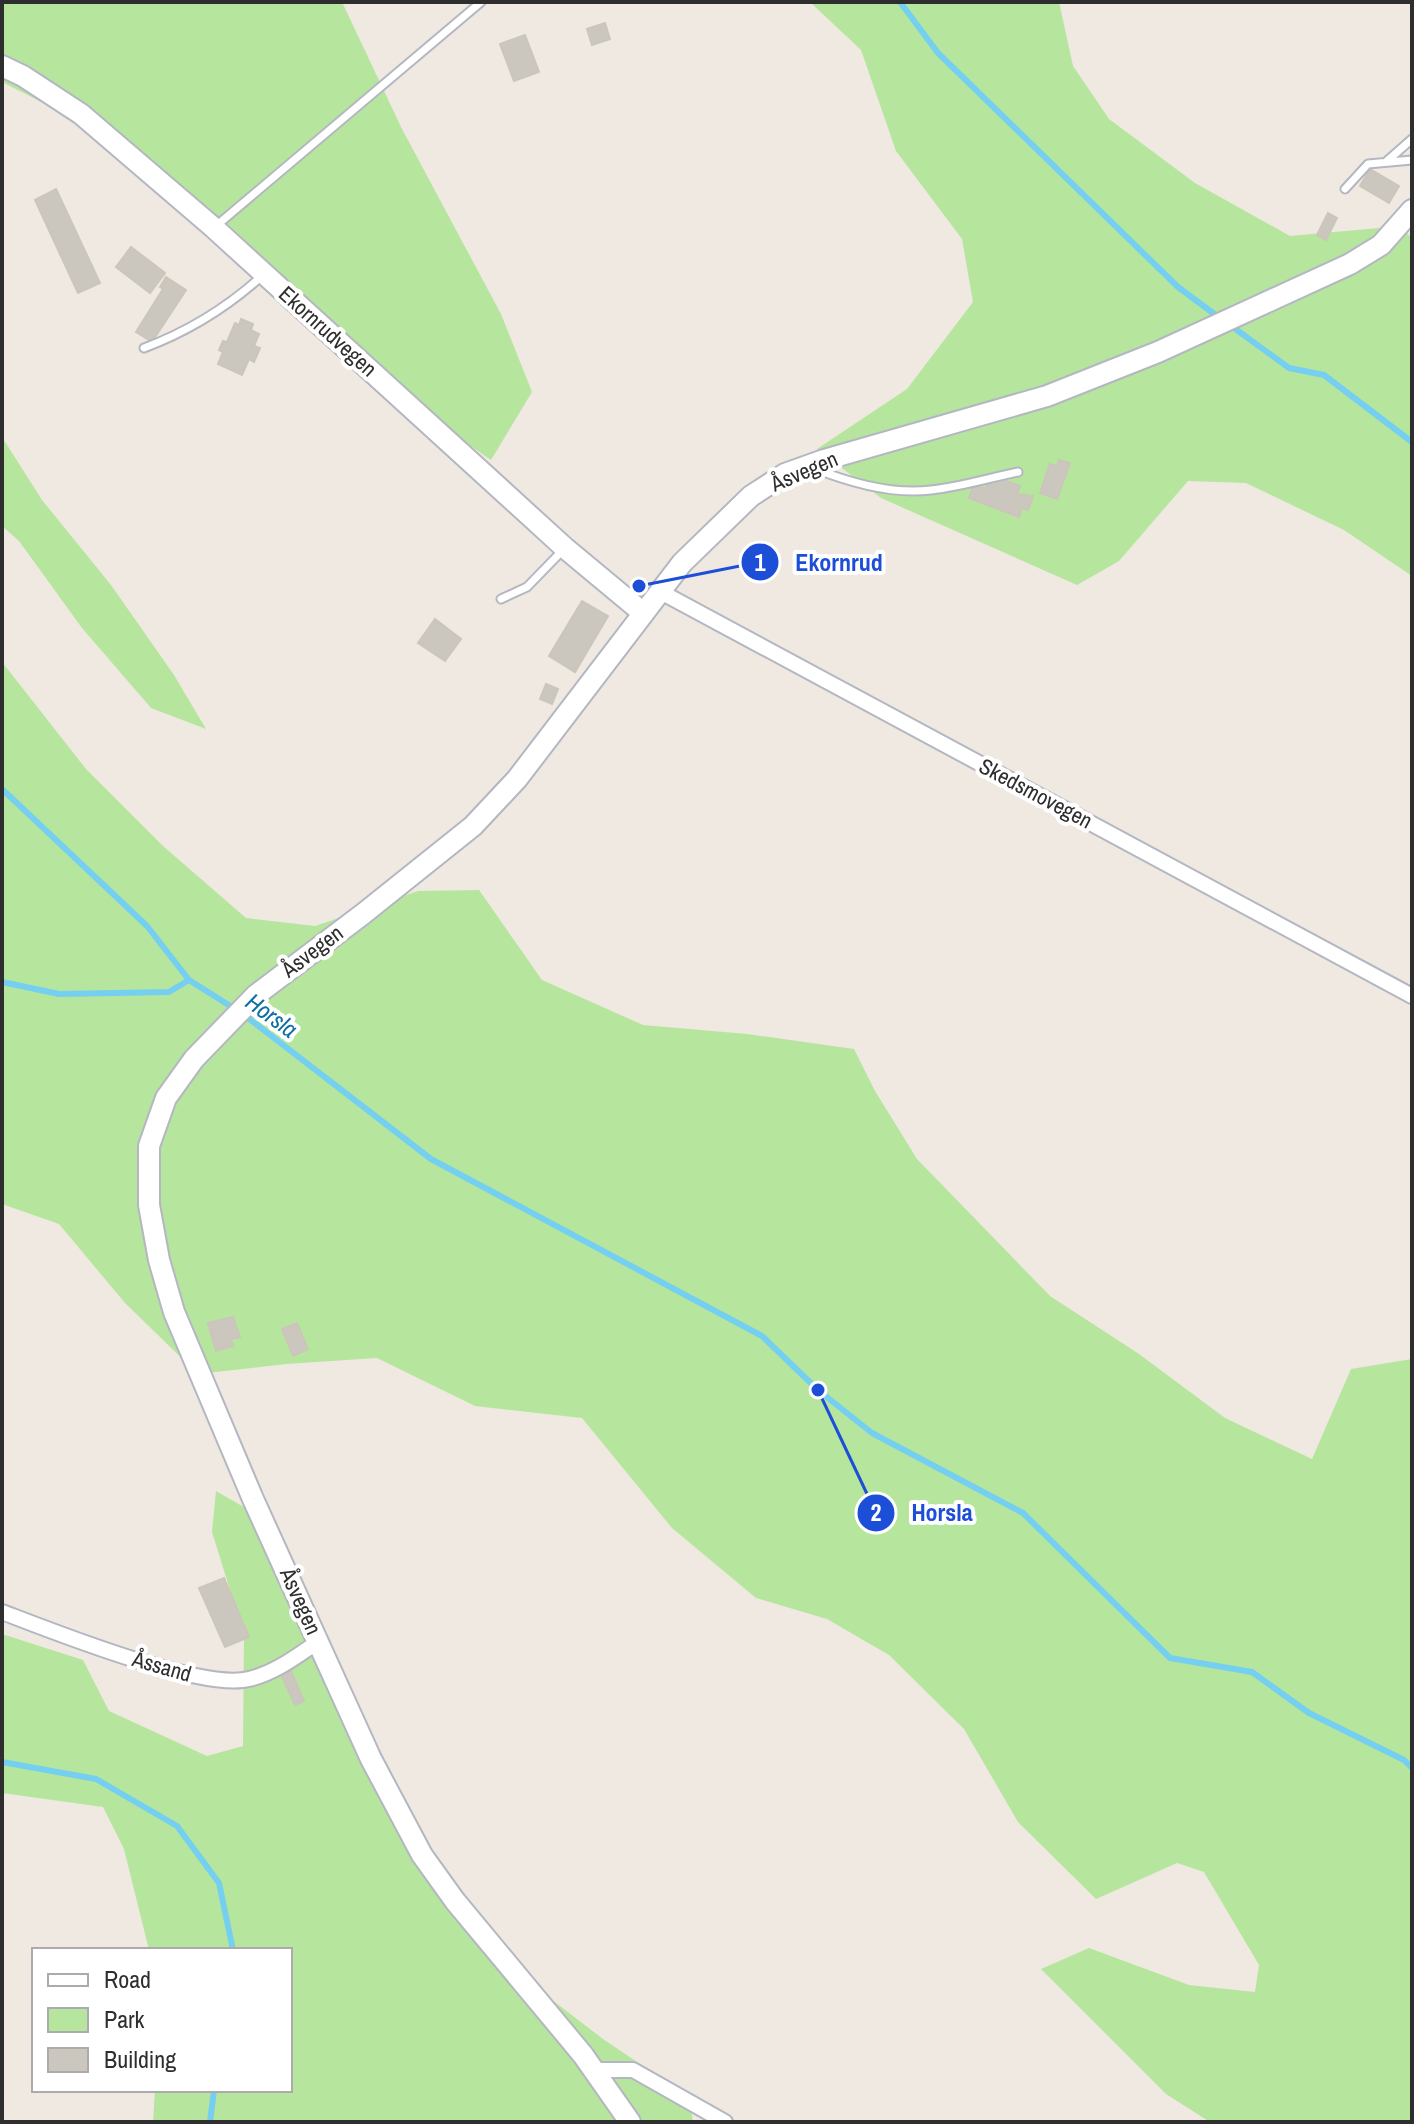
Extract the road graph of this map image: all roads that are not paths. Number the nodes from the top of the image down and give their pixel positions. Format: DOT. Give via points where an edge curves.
graph roads {
  1 [pos="481,2"];
  2 [pos="2,66"];
  3 [pos="1412,139"];
  4 [pos="1412,160"];
  5 [pos="1387,161"];
  6 [pos="1345,189"];
  7 [pos="1412,210"];
  8 [pos="214,228"];
  9 [pos="265,274"];
  10 [pos="144,348"];
  11 [pos="807,466"];
  12 [pos="1018,472"];
  13 [pos="565,548"];
  14 [pos="659,591"];
  15 [pos="501,599"];
  16 [pos="642,612"];
  17 [pos="1412,996"];
  18 [pos="2,1612"];
  19 [pos="319,1641"];
  20 [pos="593,2070"];
  21 [pos="630,2122"];
  22 [pos="725,2122"];
  1 -- 8 [label="lane"];
  2 -- 8 [label="main road, Ekornrudvegen" via="81,114"];
  3 -- 5 [label="lane"];
  4 -- 5 [label="lane"];
  5 -- 6 [label="lane" via="1368,164"];
  7 -- 11 [label="main road, Åsvegen" via="1381,245 1350,264 1158,352 1047,396"];
  8 -- 9 [label="main road, Ekornrudvegen"];
  9 -- 10 [label="lane" via="208,316"];
  9 -- 13 [label="main road, Ekornrudvegen"];
  11 -- 12 [label="lane" via="900,491 929,491"];
  11 -- 14 [label="main road, Åsvegen" via="751,496 714,528"];
  13 -- 15 [label="lane" via="527,587"];
  13 -- 16 [label="main road, Ekornrudvegen"];
  14 -- 16 [label="main road, Åsvegen"];
  14 -- 17 [label="street, Skedsmovegen"];
  16 -- 19 [label="main road, Åsvegen" via="517,779 473,826 275,979 221,1028 166,1098 149,1146 149,1205 174,1312"];
  18 -- 19 [label="street, Åssand" via="148,1663 229,1682 271,1671"];
  19 -- 20 [label="main road, Åsvegen" via="371,1759 422,1855"];
  20 -- 21 [label="main road, Åsvegen"];
  20 -- 22 [label="street" via="633,2070"];
}
